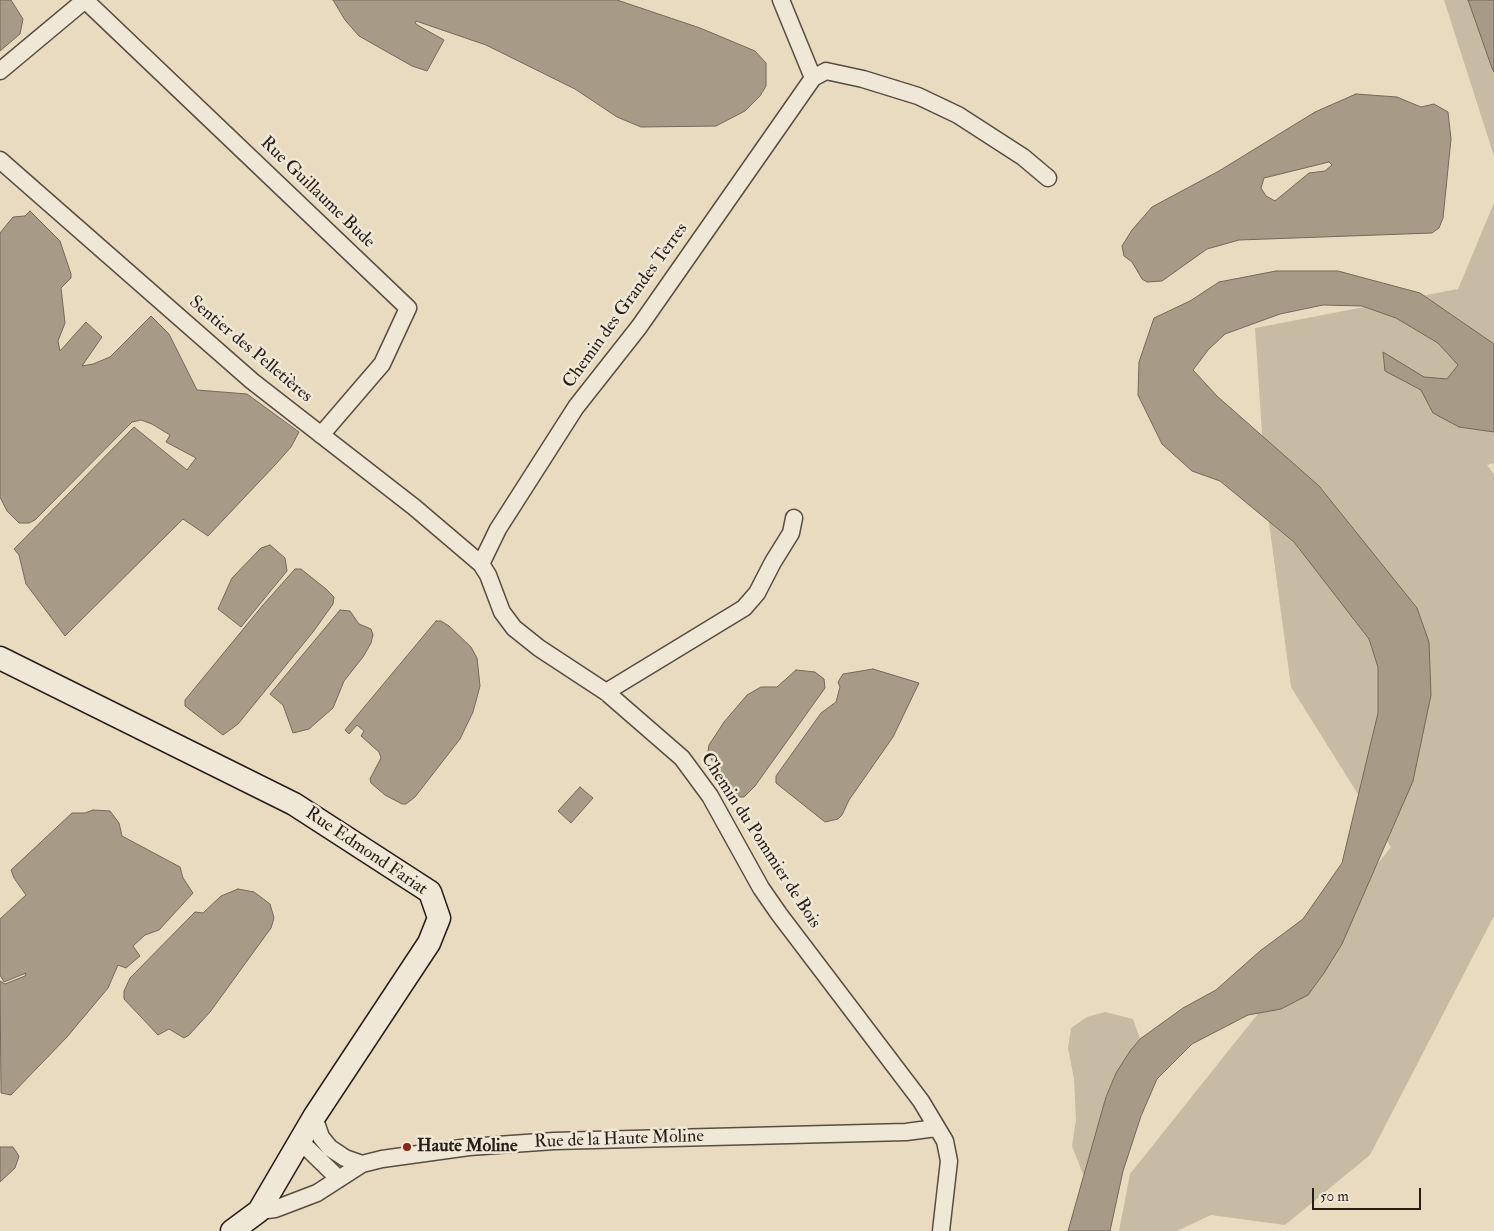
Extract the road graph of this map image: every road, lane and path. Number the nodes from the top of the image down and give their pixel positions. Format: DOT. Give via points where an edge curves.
graph roads {
  1 [pos="85,0"];
  2 [pos="781,0"];
  3 [pos="0,71"];
  4 [pos="813,78"];
  5 [pos="0,160"];
  6 [pos="1048,178"];
  7 [pos="321,435"];
  8 [pos="794,518"];
  9 [pos="481,564"];
  10 [pos="0,658"];
  11 [pos="606,692"];
  12 [pos="314,1117"];
  13 [pos="936,1128"];
  14 [pos="301,1142"];
  15 [pos="362,1164"];
  16 [pos="339,1180"];
  17 [pos="259,1211"];
  18 [pos="232,1231"];
  19 [pos="941,1231"];
  1 -- 3 [label="street"];
  1 -- 7 [label="street, Rue Guillaume Bude" via="408,308 382,364"];
  2 -- 4 [label="street"];
  4 -- 6 [label="street" via="826,71 918,96 958,115 1024,157"];
  4 -- 9 [label="street, Chemin des Grandes Terres" via="639,327 576,407 498,529"];
  5 -- 7 [label="street, Sentier des Pelletières" via="252,381"];
  7 -- 9 [label="street, Sentier des Pelletières"];
  8 -- 11 [label="street" via="791,533 757,593 744,608"];
  9 -- 11 [label="street, Chemin du Pommier de Bois" via="502,612 514,628"];
  10 -- 12 [label="street, Rue Edmond Fariat" via="294,804 430,892 439,918 429,943"];
  11 -- 13 [label="street, Chemin du Pommier de Bois" via="682,758 710,796 761,888 922,1101"];
  12 -- 14 [label="street, Rue Edmond Fariat"];
  12 -- 15 [label="street" via="321,1137 330,1148"];
  13 -- 15 [label="street, Rue de la Haute Moline" via="906,1132 554,1141 450,1150"];
  13 -- 19 [label="street, Chemin du Pommier de Bois" via="945,1141 949,1161"];
  14 -- 16 [label="street"];
  14 -- 17 [label="street, Rue Edmond Fariat"];
  15 -- 16 [label="street, Rue de la Haute Moline"];
  16 -- 17 [label="street, Rue de la Haute Moline" via="317,1193 275,1209"];
  17 -- 18 [label="street, Rue de la Haute Moline"];
}
